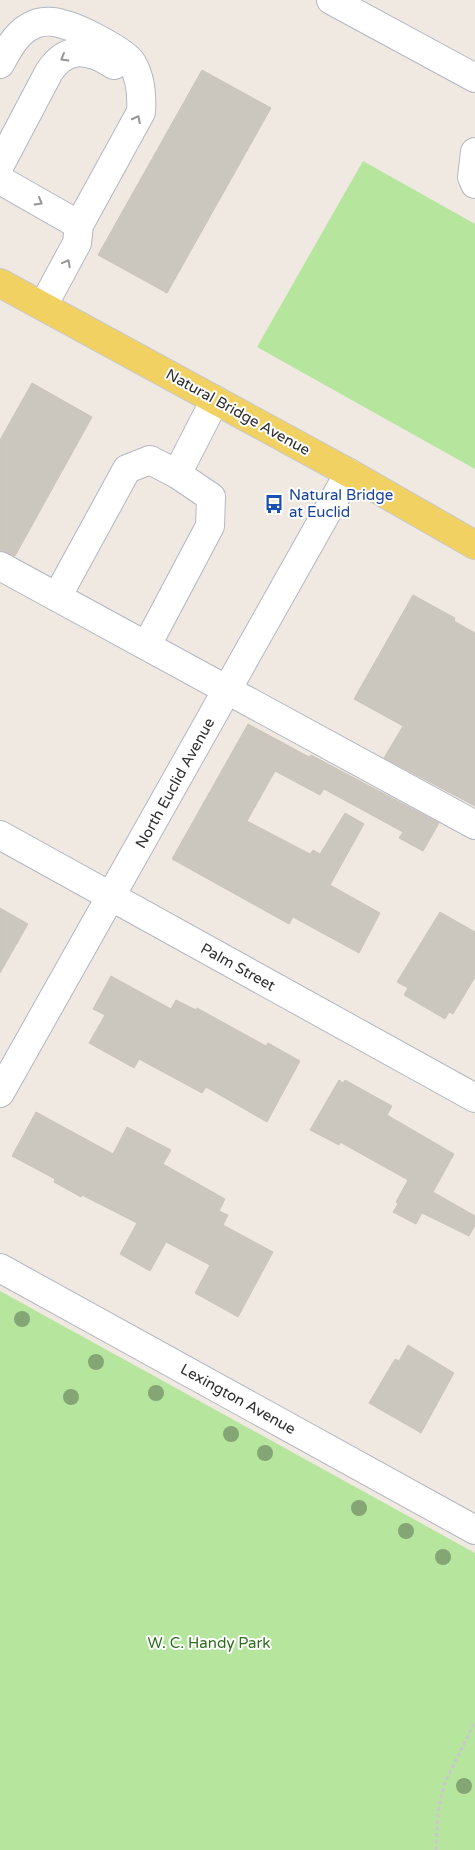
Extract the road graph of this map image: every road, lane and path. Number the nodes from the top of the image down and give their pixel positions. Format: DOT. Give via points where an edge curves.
graph roads {
  1 [pos="331,0"];
  2 [pos="0,64"];
  3 [pos="475,78"];
  4 [pos="139,80"];
  5 [pos="475,152"];
  6 [pos="0,165"];
  7 [pos="0,180"];
  8 [pos="475,184"];
  9 [pos="79,225"];
  10 [pos="0,282"];
  11 [pos="43,306"];
  12 [pos="215,400"];
  13 [pos="349,473"];
  14 [pos="177,474"];
  15 [pos="475,545"];
  16 [pos="0,566"];
  17 [pos="57,598"];
  18 [pos="147,645"];
  19 [pos="226,691"];
  20 [pos="475,825"];
  21 [pos="0,835"];
  22 [pos="111,896"];
  23 [pos="9,1057"];
  24 [pos="0,1093"];
  25 [pos="475,1098"];
  26 [pos="0,1268"];
  27 [pos="475,1530"];
  28 [pos="475,1722"];
  29 [pos="436,1850"];
  1 -- 3 [label="street"];
  2 -- 4 [label="street" via="13,40 22,32 35,24 60,23 114,48 132,62"];
  4 -- 6 [label="street, one-way" via="101,57 83,52 63,56 49,72"];
  9 -- 4 [label="street, one-way" via="141,112"];
  5 -- 8 [label="street" via="472,177"];
  7 -- 9 [label="street, one-way"];
  11 -- 9 [label="street, one-way" via="78,243"];
  10 -- 11 [label="main road, Natural Bridge Avenue"];
  11 -- 12 [label="main road, Natural Bridge Avenue"];
  12 -- 13 [label="main road, Natural Bridge Avenue"];
  12 -- 14 [label="street"];
  13 -- 15 [label="main road, Natural Bridge Avenue"];
  13 -- 19 [label="street, North Euclid Avenue"];
  14 -- 17 [label="street" via="150,460 127,469"];
  14 -- 18 [label="street" via="211,498 210,526"];
  16 -- 17 [label="street"];
  17 -- 18 [label="street"];
  18 -- 19 [label="street"];
  19 -- 20 [label="street"];
  19 -- 22 [label="street, North Euclid Avenue"];
  21 -- 22 [label="street, Palm Street"];
  22 -- 23 [label="street, North Euclid Avenue"];
  22 -- 25 [label="street, Palm Street"];
  23 -- 24 [label="street, North Euclid Avenue"];
  26 -- 27 [label="street, Lexington Avenue"];
  28 -- 29 [label="path" via="444,1784 438,1812"];
}
